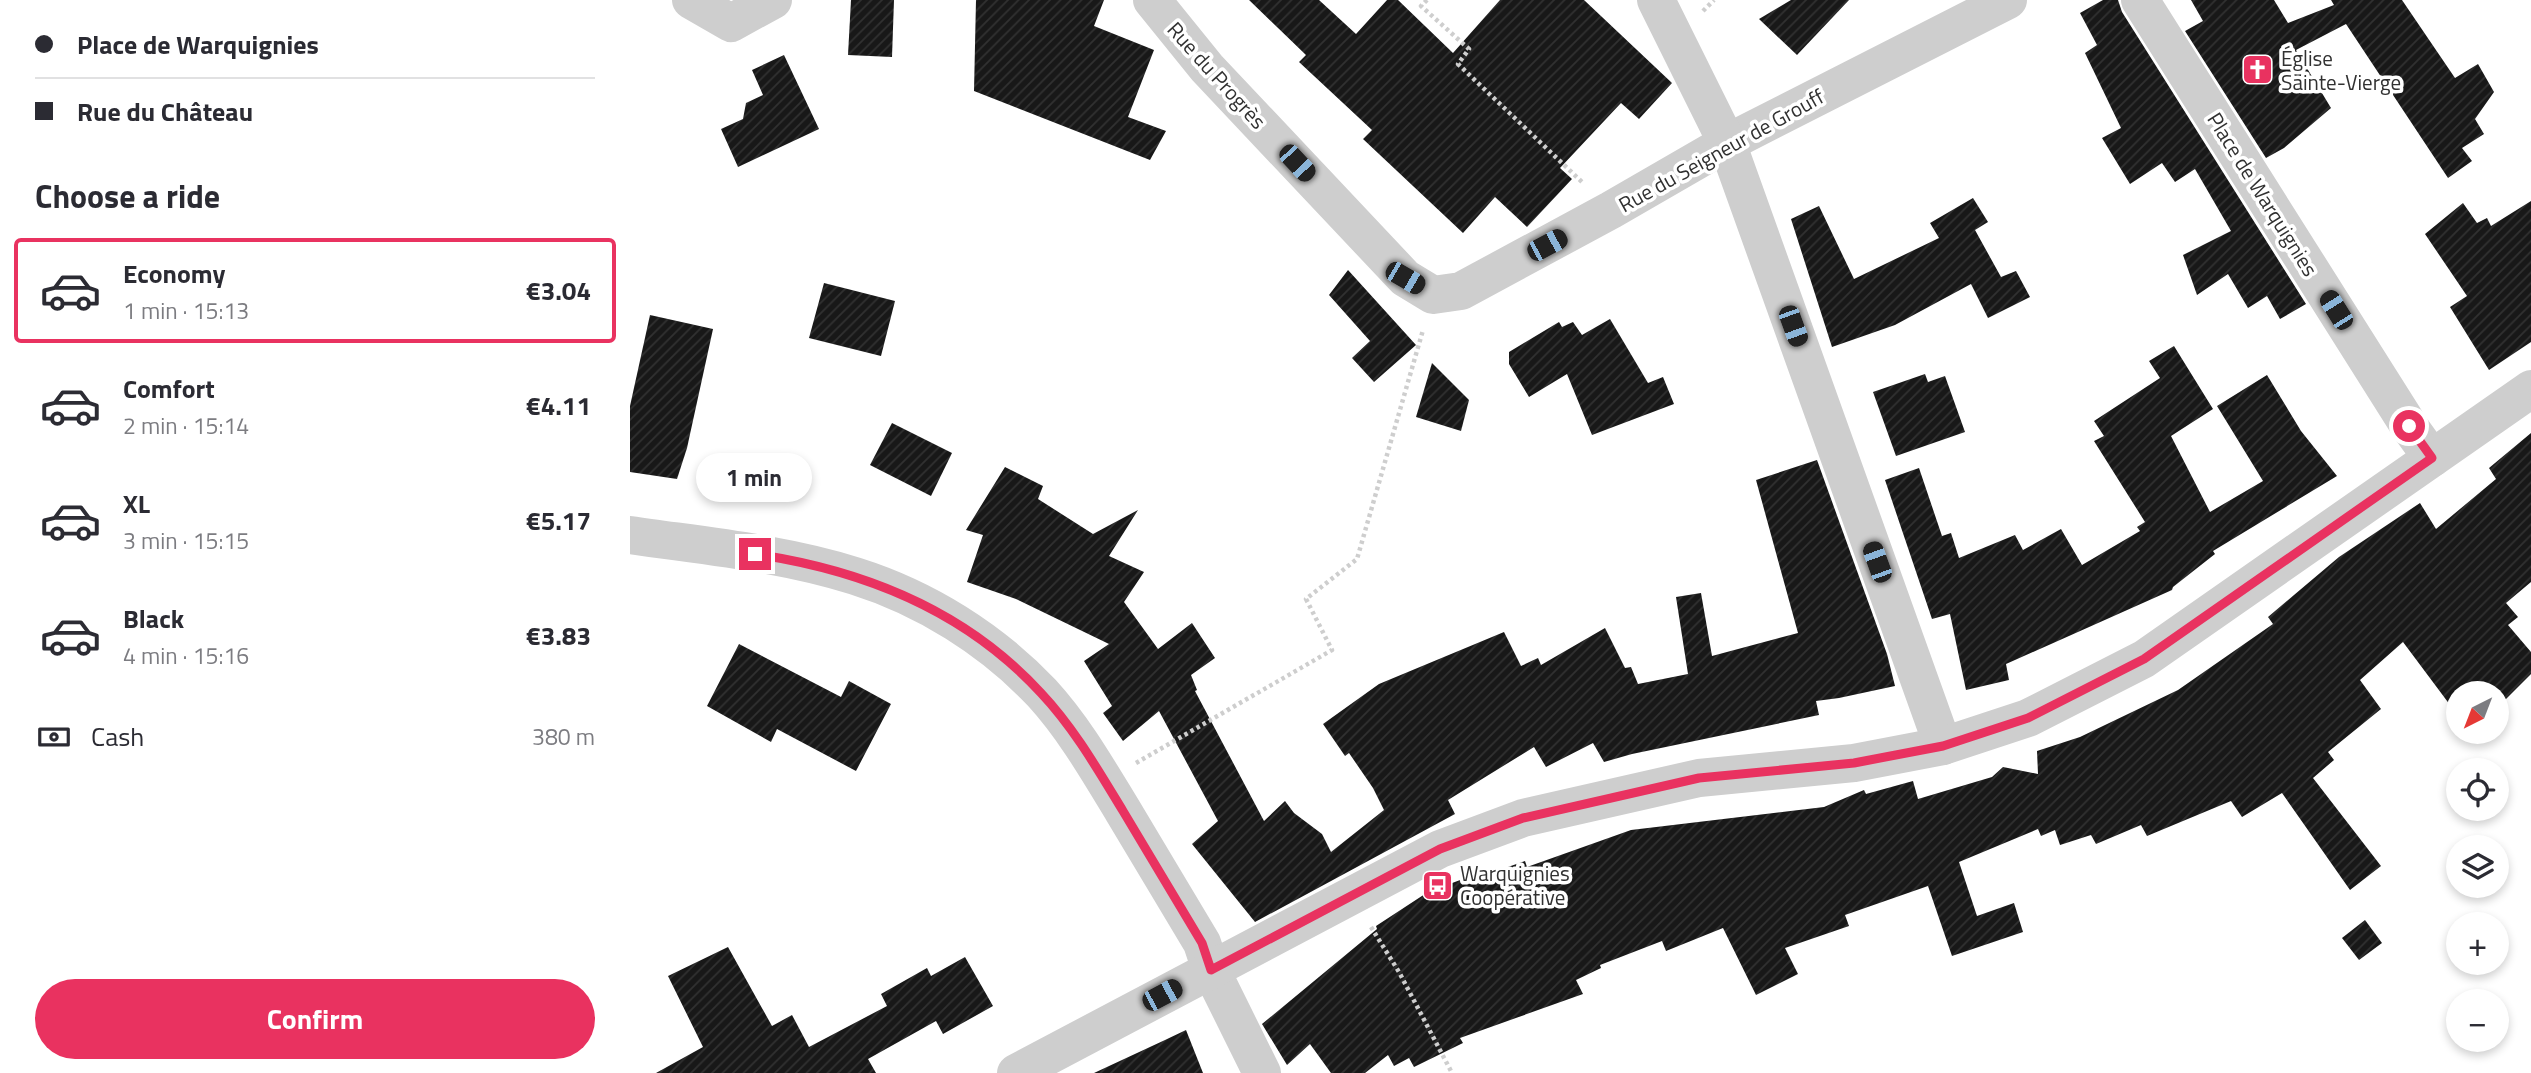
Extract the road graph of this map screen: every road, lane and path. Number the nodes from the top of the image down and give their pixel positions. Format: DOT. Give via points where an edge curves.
graph roads {
  1 [pos="691,0"];
  2 [pos="773,0"];
  3 [pos="1152,0"];
  4 [pos="1427,0"];
  5 [pos="1656,0"];
  6 [pos="2008,0"];
  7 [pos="2140,0"];
  8 [pos="1727,143"];
  9 [pos="1611,210"];
  10 [pos="1433,295"];
  11 [pos="2531,389"];
  12 [pos="2432,458"];
  13 [pos="630,535"];
  14 [pos="1943,746"];
  15 [pos="1105,781"];
  16 [pos="1350,895"];
  17 [pos="1211,970"];
  18 [pos="1016,1073"];
  19 [pos="1262,1073"];
  20 [pos="1452,1073"];
  1 -- 2 [label="street" via="731,23"];
  3 -- 10 [label="street, Rue du Progrès" via="1207,68 1405,278"];
  4 -- 9 [label="path" via="1420,6 1469,49 1458,64"];
  5 -- 8 [label="street"];
  6 -- 8 [label="street, Rue du Seigneur de Grouff"];
  7 -- 12 [label="street, Place de Warquignies"];
  8 -- 9 [label="street, Rue du Seigneur de Grouff"];
  8 -- 14 [label="street"];
  9 -- 10 [label="street, Rue du Seigneur de Grouff" via="1461,291"];
  10 -- 15 [label="path" via="1357,559 1306,599 1332,650"];
  11 -- 12 [label="street"];
  12 -- 14 [label="street" via="2144,659 2028,718"];
  13 -- 15 [label="street" via="808,563 881,585 937,611 1001,654 1040,691"];
  14 -- 16 [label="street" via="1854,763 1699,778 1523,818 1440,849"];
  15 -- 17 [label="street" via="1202,943"];
  16 -- 17 [label="street"];
  16 -- 20 [label="path" via="1399,972"];
  17 -- 18 [label="street"];
  17 -- 19 [label="street"];
}
